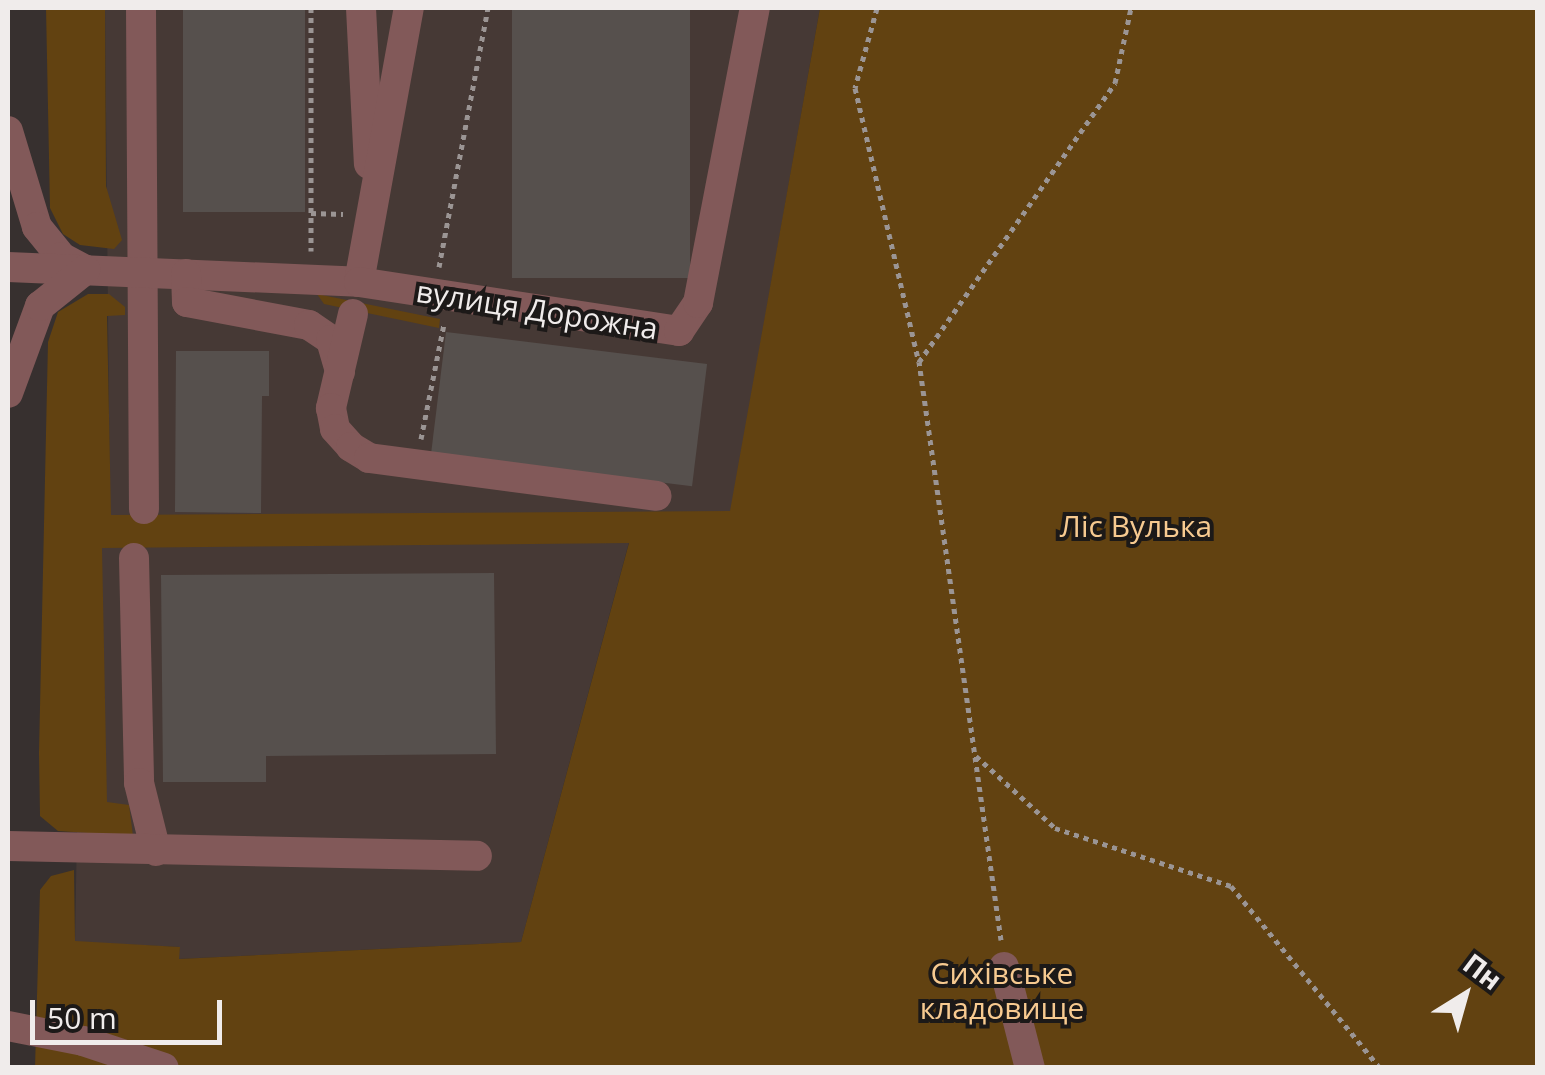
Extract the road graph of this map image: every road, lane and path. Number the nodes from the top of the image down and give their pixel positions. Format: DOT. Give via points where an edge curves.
graph roads {
  1 [pos="141,8"];
  2 [pos="311,8"];
  3 [pos="361,8"];
  4 [pos="409,8"];
  5 [pos="488,8"];
  6 [pos="755,8"];
  7 [pos="877,8"];
  8 [pos="1130,8"];
  9 [pos="8,132"];
  10 [pos="361,212"];
  11 [pos="311,213"];
  12 [pos="312,251"];
  13 [pos="8,267"];
  14 [pos="85,270"];
  15 [pos="143,273"];
  16 [pos="186,274"];
  17 [pos="437,274"];
  18 [pos="359,282"];
  19 [pos="352,314"];
  20 [pos="444,324"];
  21 [pos="919,362"];
  22 [pos="340,374"];
  23 [pos="8,393"];
  24 [pos="416,464"];
  25 [pos="656,496"];
  26 [pos="144,509"];
  27 [pos="134,558"];
  28 [pos="974,754"];
  29 [pos="8,846"];
  30 [pos="156,851"];
  31 [pos="477,856"];
  32 [pos="1004,967"];
  33 [pos="8,1026"];
  34 [pos="164,1068"];
  35 [pos="1030,1068"];
  36 [pos="1380,1068"];
  1 -- 15 [label="lane"];
  2 -- 11 [label="path"];
  3 -- 10 [label="lane"];
  4 -- 10 [label="lane"];
  5 -- 17 [label="path"];
  6 -- 18 [label="lane, вулиця Дорожна" via="698,304 679,331"];
  7 -- 21 [label="path" via="854,88"];
  8 -- 21 [label="path" via="1114,83"];
  9 -- 14 [label="lane" via="37,227 62,257"];
  10 -- 11 [label="path"];
  10 -- 18 [label="lane"];
  11 -- 12 [label="path"];
  13 -- 14 [label="lane, вулиця Дорожна"];
  14 -- 15 [label="lane, вулиця Дорожна"];
  14 -- 23 [label="lane" via="40,306"];
  15 -- 16 [label="lane, вулиця Дорожна"];
  15 -- 26 [label="lane"];
  16 -- 18 [label="lane, вулиця Дорожна"];
  16 -- 22 [label="lane" via="187,302 309,326 331,340"];
  19 -- 22 [label="lane"];
  20 -- 24 [label="path"];
  21 -- 28 [label="path"];
  22 -- 24 [label="lane" via="332,408 335,429 350,448 369,458"];
  24 -- 25 [label="lane"];
  27 -- 30 [label="lane" via="138,782"];
  28 -- 32 [label="path"];
  28 -- 36 [label="path" via="1055,828 1231,886"];
  29 -- 30 [label="lane"];
  30 -- 31 [label="lane"];
  32 -- 35 [label="lane"];
  33 -- 34 [label="lane" via="83,1040"];
}
